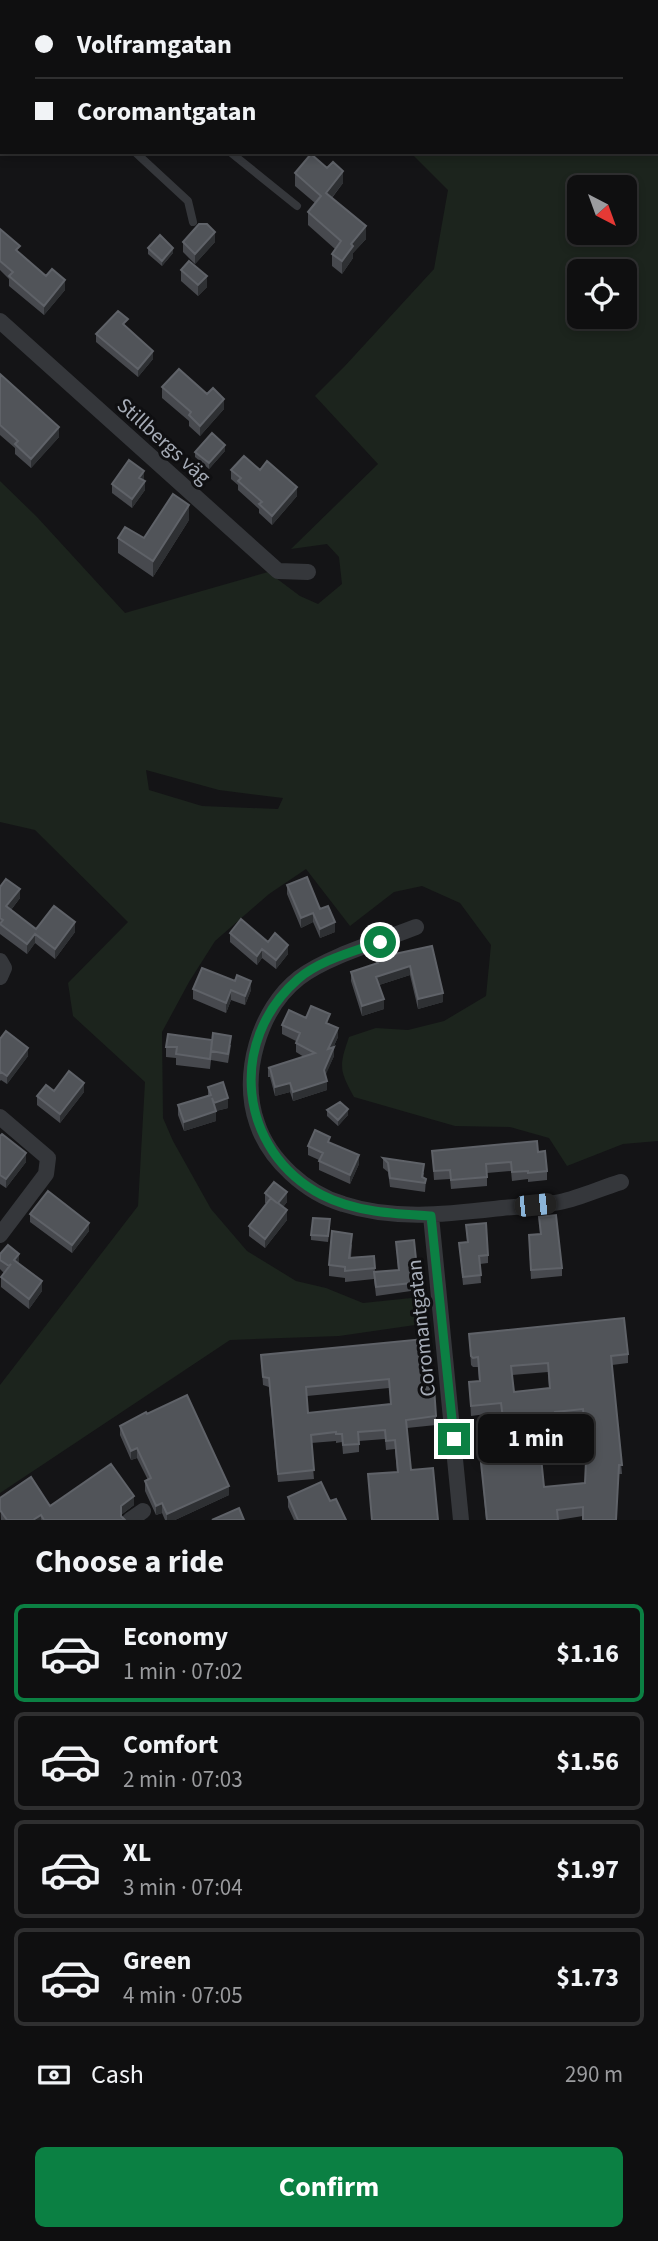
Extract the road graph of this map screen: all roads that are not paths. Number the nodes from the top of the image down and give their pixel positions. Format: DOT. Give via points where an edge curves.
graph roads {
  1 [pos="137,154"];
  2 [pos="232,154"];
  3 [pos="297,206"];
  4 [pos="193,222"];
  5 [pos="0,321"];
  6 [pos="308,572"];
  7 [pos="416,927"];
  8 [pos="0,961"];
  9 [pos="0,977"];
  10 [pos="0,1117"];
  11 [pos="621,1182"];
  12 [pos="431,1216"];
  13 [pos="0,1236"];
  14 [pos="461,1520"];
  1 -- 4 [label="lane" via="188,201"];
  2 -- 3 [label="lane"];
  5 -- 6 [label="street, Stillbergs väg" via="278,571"];
  7 -- 12 [label="street" via="329,961 299,978 264,1023 253,1056 251,1089 256,1122 271,1152 291,1174 343,1205"];
  8 -- 9 [label="street" via="4,968"];
  10 -- 13 [label="street" via="49,1163 46,1174"];
  11 -- 12 [label="street" via="561,1202"];
  12 -- 14 [label="street, Coromantgatan"];
}
